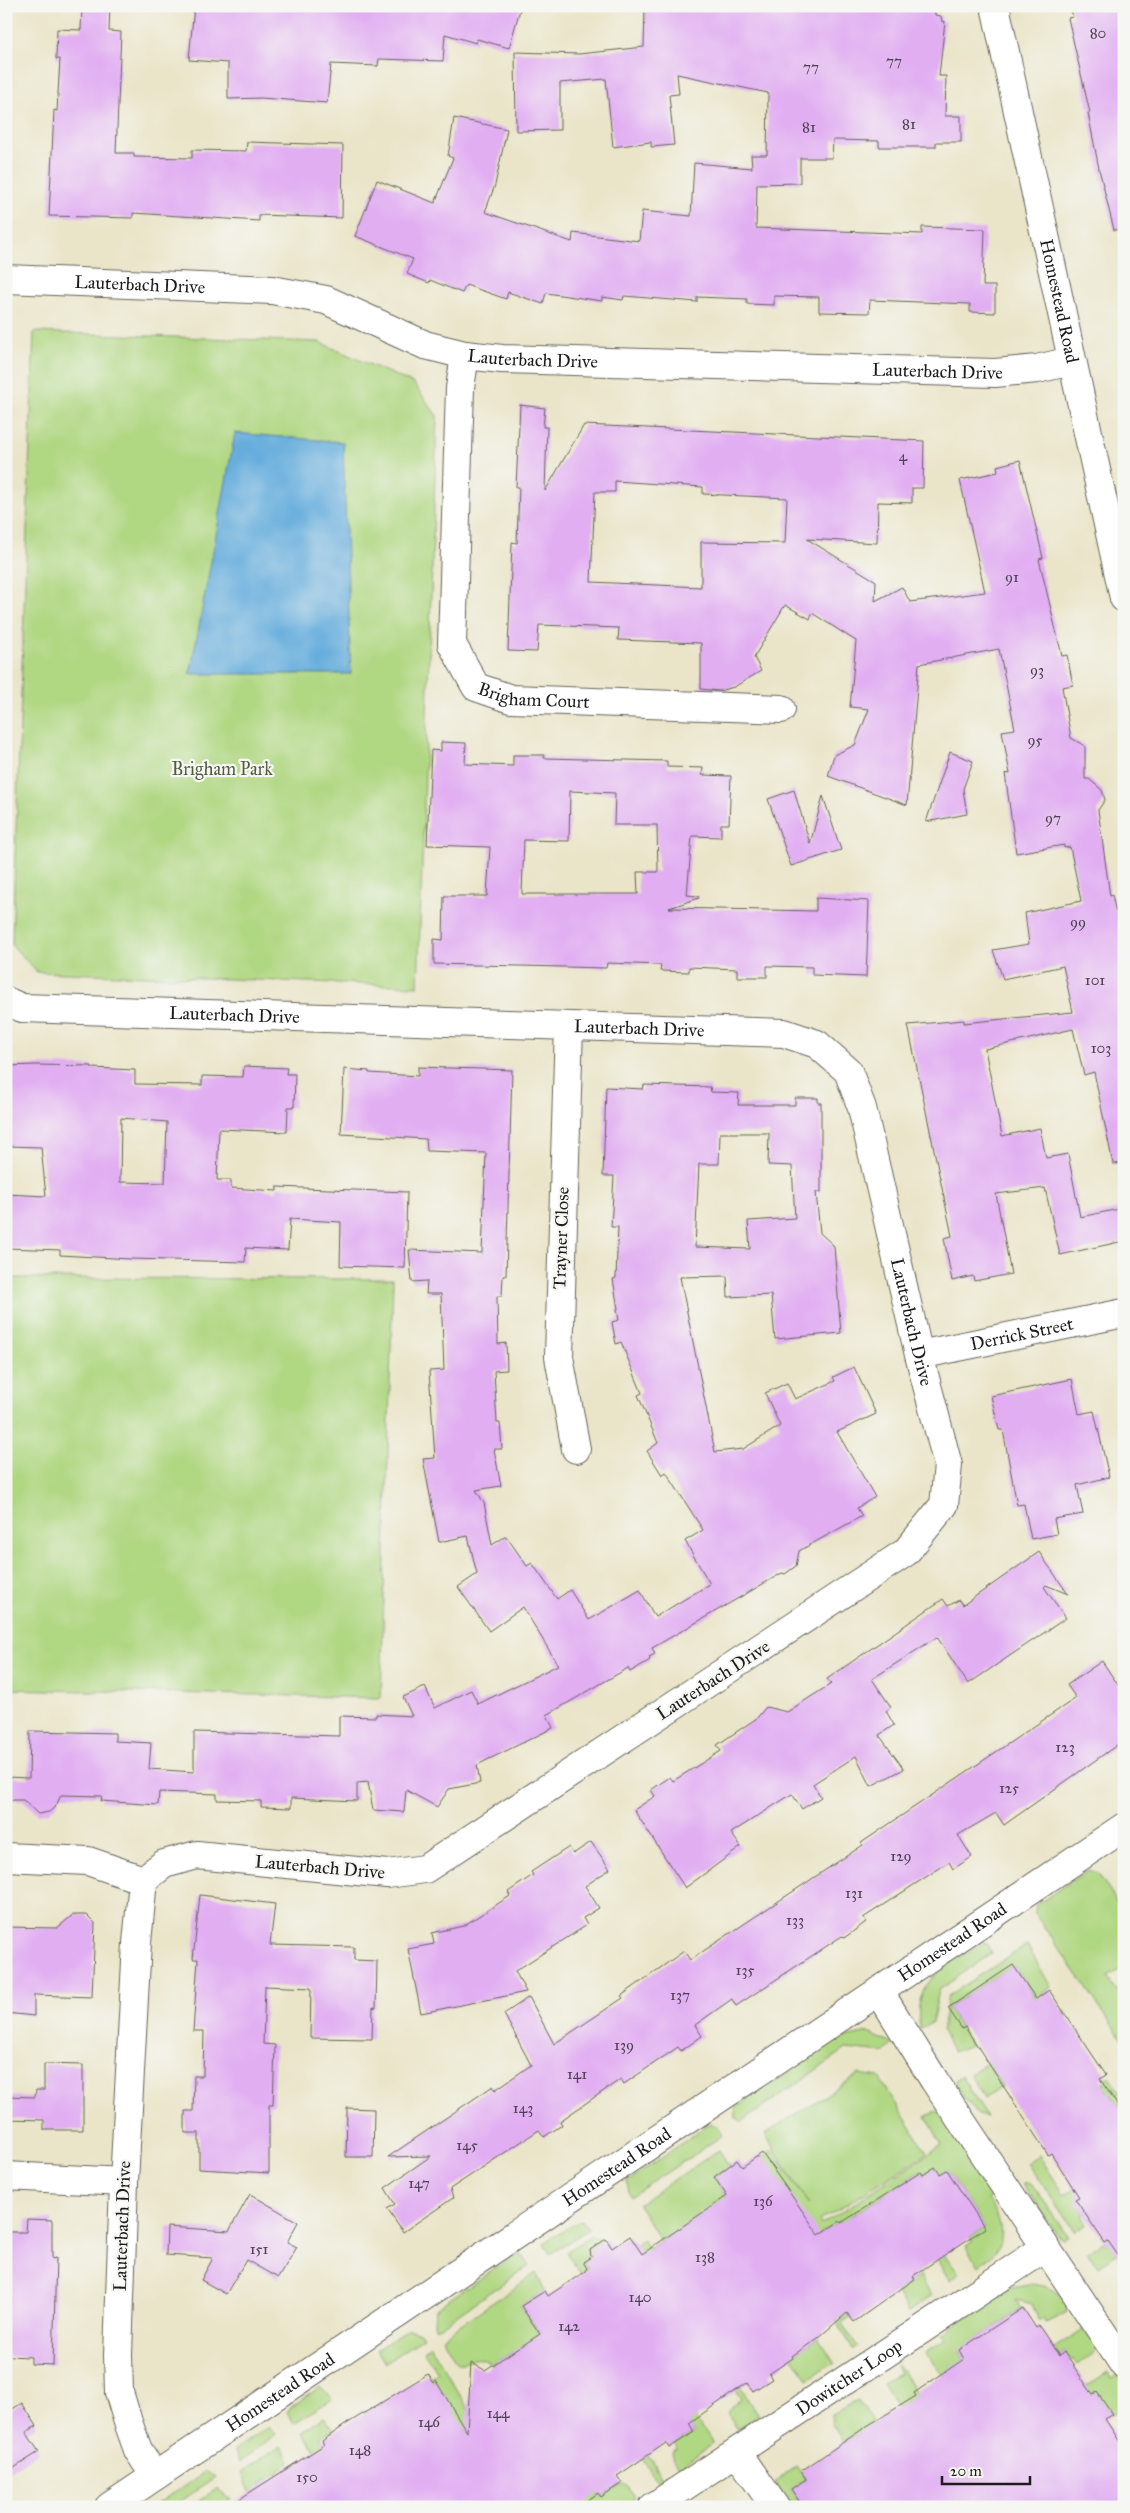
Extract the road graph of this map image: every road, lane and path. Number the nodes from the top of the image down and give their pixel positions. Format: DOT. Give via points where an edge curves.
graph roads {
  1 [pos="995,6"];
  2 [pos="6,279"];
  3 [pos="465,355"];
  4 [pos="1071,361"];
  5 [pos="1119,555"];
  6 [pos="1124,598"];
  7 [pos="781,709"];
  8 [pos="6,1001"];
  9 [pos="569,1026"];
  10 [pos="1124,1313"];
  11 [pos="919,1355"];
  12 [pos="576,1449"];
  13 [pos="1124,1827"];
  14 [pos="6,1857"];
  15 [pos="143,1880"];
  16 [pos="879,1991"];
  17 [pos="6,2176"];
  18 [pos="124,2182"];
  19 [pos="1045,2248"];
  20 [pos="1124,2365"];
  21 [pos="737,2452"];
  22 [pos="155,2476"];
  23 [pos="109,2507"];
  24 [pos="653,2507"];
  25 [pos="775,2507"];
  1 -- 4 [label="street, Homestead Road"];
  2 -- 3 [label="street, Lauterbach Drive" via="272,290 326,300 425,345"];
  3 -- 4 [label="street, Lauterbach Drive" via="502,359 995,373 1037,369"];
  3 -- 7 [label="street, Brigham Court" via="460,388 452,644 476,687 511,699"];
  4 -- 5 [label="street, Homestead Road"];
  5 -- 6 [label="street, Homestead Road"];
  8 -- 9 [label="street, Lauterbach Drive" via="22,1008"];
  9 -- 11 [label="street, Lauterbach Drive" via="784,1033 817,1044 848,1071 862,1108"];
  9 -- 12 [label="street, Trayner Close" via="559,1357"];
  10 -- 11 [label="street, Derrick Street"];
  11 -- 15 [label="street, Lauterbach Drive" via="948,1466 944,1505 906,1552 425,1869 387,1874 197,1855 164,1864"];
  13 -- 16 [label="street, Homestead Road"];
  14 -- 15 [label="street" via="88,1861"];
  15 -- 18 [label="street, Lauterbach Drive"];
  16 -- 19 [label="street"];
  16 -- 22 [label="street, Homestead Road"];
  17 -- 18 [label="street"];
  18 -- 22 [label="street, Lauterbach Drive" via="118,2336 120,2392 138,2450"];
  19 -- 20 [label="street"];
  19 -- 21 [label="street, Dowitcher Loop"];
  21 -- 24 [label="street, Dowitcher Loop"];
  21 -- 25 [label="street"];
  22 -- 23 [label="street, Homestead Road"];
}
